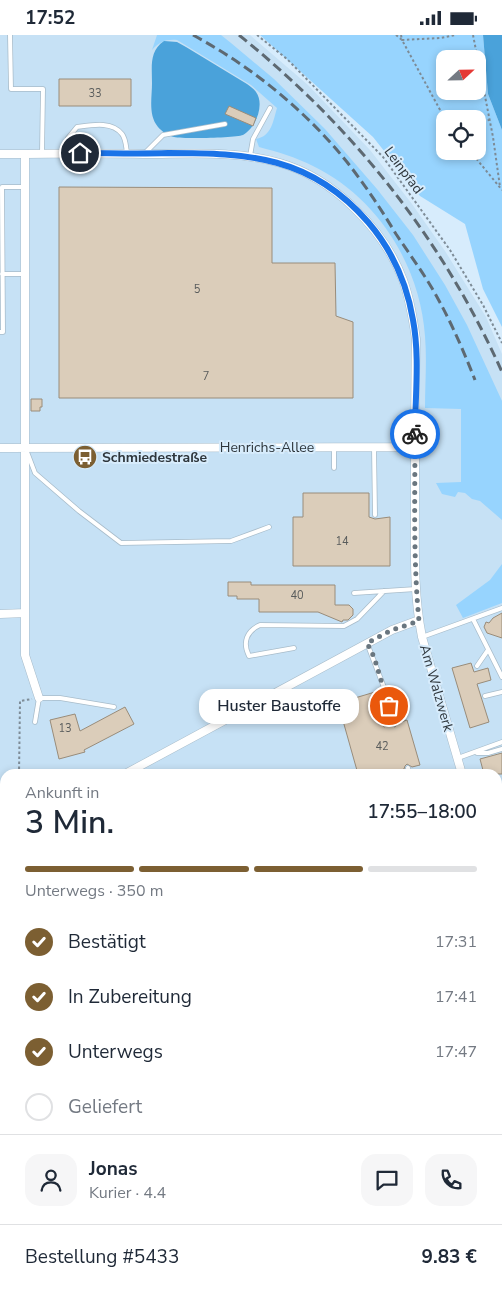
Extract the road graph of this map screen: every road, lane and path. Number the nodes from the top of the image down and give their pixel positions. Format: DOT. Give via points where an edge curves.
graph roads {
  1 [pos="10,35"];
  2 [pos="257,35"];
  3 [pos="396,35"];
  4 [pos="401,35"];
  5 [pos="456,35"];
  6 [pos="473,35"];
  7 [pos="402,40"];
  8 [pos="270,108"];
  9 [pos="440,110"];
  10 [pos="489,120"];
  11 [pos="486,121"];
  12 [pos="225,124"];
  13 [pos="258,144"];
  14 [pos="252,145"];
  15 [pos="127,153"];
  16 [pos="144,153"];
  17 [pos="0,154"];
  18 [pos="25,154"];
  19 [pos="42,154"];
  20 [pos="64,154"];
  21 [pos="250,156"];
  22 [pos="478,160"];
  23 [pos="1,187"];
  24 [pos="24,187"];
  25 [pos="500,187"];
  26 [pos="502,190"];
  27 [pos="1,205"];
  28 [pos="1,221"];
  29 [pos="2,274"];
  30 [pos="25,274"];
  31 [pos="0,332"];
  32 [pos="502,343"];
  33 [pos="334,447"];
  34 [pos="374,447"];
  35 [pos="415,447"];
  36 [pos="0,448"];
  37 [pos="25,448"];
  38 [pos="334,468"];
  39 [pos="375,515"];
  40 [pos="269,527"];
  41 [pos="416,589"];
  42 [pos="384,591"];
  43 [pos="354,593"];
  44 [pos="502,608"];
  45 [pos="0,613"];
  46 [pos="25,613"];
  47 [pos="473,619"];
  48 [pos="419,621"];
  49 [pos="422,637"];
  50 [pos="367,643"];
  51 [pos="294,648"];
  52 [pos="488,650"];
  53 [pos="477,666"];
  54 [pos="502,677"];
  55 [pos="502,692"];
  56 [pos="485,696"];
  57 [pos="39,698"];
  58 [pos="114,707"];
  59 [pos="35,722"];
  60 [pos="394,724"];
  61 [pos="502,742"];
  62 [pos="502,749"];
  63 [pos="475,753"];
  64 [pos="458,758"];
  65 [pos="19,769"];
  66 [pos="134,769"];
  67 [pos="461,769"];
  1 -- 19 [label="lane" via="11,89 43,89"];
  2 -- 32 [label="path, Leinpfad" via="287,59 383,157 450,251 484,305"];
  3 -- 7 [label="path"];
  4 -- 7 [label="path"];
  5 -- 7 [label="path"];
  6 -- 10 [label="path"];
  7 -- 9 [label="path"];
  8 -- 14 [label="lane"];
  10 -- 11 [label="path"];
  10 -- 25 [label="path"];
  12 -- 16 [label="lane" via="163,135"];
  13 -- 14 [label="lane"];
  14 -- 21 [label="lane"];
  15 -- 16 [label="street, Am Walzwerk"];
  15 -- 20 [label="street, Am Walzwerk"];
  15 -- 20 [label="lane" via="124,135 113,126 97,125 78,127 68,138"];
  16 -- 21 [label="street, Am Walzwerk"];
  17 -- 18 [label="street, Am Walzwerk"];
  18 -- 19 [label="street, Am Walzwerk"];
  18 -- 24 [label="street"];
  19 -- 20 [label="street, Am Walzwerk"];
  21 -- 35 [label="street, Am Walzwerk" via="282,163 310,175 336,192 380,236 403,279 414,321"];
  22 -- 25 [label="path"];
  23 -- 24 [label="lane"];
  23 -- 27 [label="lane"];
  24 -- 30 [label="street"];
  25 -- 26 [label="path"];
  27 -- 28 [label="lane"];
  28 -- 29 [label="lane"];
  29 -- 30 [label="lane"];
  29 -- 31 [label="lane"];
  30 -- 37 [label="street"];
  33 -- 34 [label="street, Henrichs-Allee"];
  33 -- 37 [label="street, Henrichs-Allee"];
  33 -- 38 [label="lane"];
  34 -- 35 [label="street, Henrichs-Allee"];
  34 -- 39 [label="lane"];
  35 -- 41 [label="street, Am Walzwerk"];
  36 -- 37 [label="street, Henrichs-Allee"];
  37 -- 40 [label="lane" via="35,473 121,543 231,541"];
  37 -- 46 [label="street"];
  41 -- 42 [label="lane"];
  41 -- 48 [label="street, Am Walzwerk"];
  42 -- 43 [label="lane"];
  42 -- 51 [label="lane" via="357,619 344,626 260,625 251,629 246,637 249,655"];
  44 -- 47 [label="lane"];
  45 -- 46 [label="street"];
  46 -- 57 [label="street" via="25,655"];
  47 -- 49 [label="lane"];
  47 -- 52 [label="lane"];
  48 -- 49 [label="street, Am Walzwerk"];
  48 -- 50 [label="street"];
  49 -- 64 [label="street, Am Walzwerk"];
  50 -- 60 [label="lane" via="385,689"];
  50 -- 66 [label="street"];
  52 -- 53 [label="lane"];
  52 -- 54 [label="lane"];
  55 -- 56 [label="lane"];
  57 -- 58 [label="lane" via="60,698"];
  57 -- 59 [label="lane"];
  57 -- 65 [label="path" via="20,701"];
  61 -- 63 [label="lane"];
  62 -- 63 [label="lane"];
  63 -- 64 [label="lane"];
  64 -- 67 [label="street, Am Walzwerk"];
}
